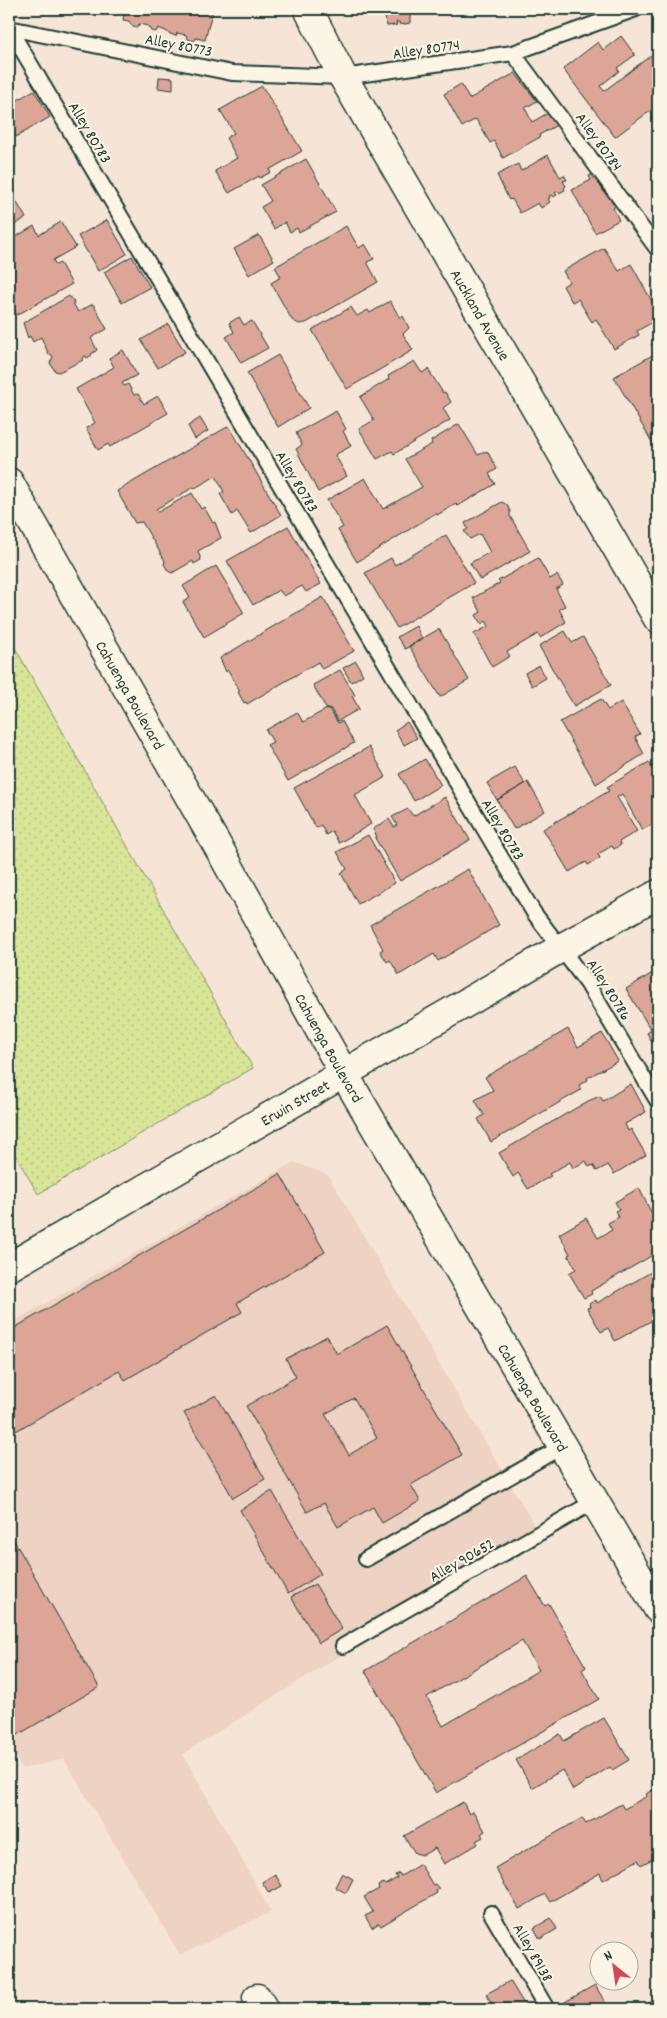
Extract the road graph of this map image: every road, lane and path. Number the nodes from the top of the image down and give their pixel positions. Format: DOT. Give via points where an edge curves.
graph roads {
  1 [pos="308,9"];
  2 [pos="636,9"];
  3 [pos="9,28"];
  4 [pos="513,53"];
  5 [pos="343,76"];
  6 [pos="658,250"];
  7 [pos="9,482"];
  8 [pos="658,619"];
  9 [pos="658,894"];
  10 [pos="561,948"];
  11 [pos="344,1074"];
  12 [pos="658,1102"];
  13 [pos="9,1267"];
  14 [pos="563,1446"];
  15 [pos="595,1501"];
  16 [pos="366,1559"];
  17 [pos="658,1608"];
  18 [pos="344,1646"];
  19 [pos="491,1913"];
  20 [pos="547,2009"];
  1 -- 5 [label="street, Auckland Avenue"];
  2 -- 4 [label="lane, Alley 80774"];
  3 -- 5 [label="lane, Alley 80773" via="232,73"];
  3 -- 10 [label="lane, Alley 80783" via="534,913"];
  4 -- 5 [label="lane, Alley 80774"];
  4 -- 6 [label="lane, Alley 80784"];
  5 -- 8 [label="street, Auckland Avenue"];
  7 -- 11 [label="street, Cahuenga Boulevard"];
  9 -- 10 [label="street, Erwin Street"];
  10 -- 11 [label="street, Erwin Street"];
  10 -- 12 [label="lane, Alley 80786" via="587,983"];
  11 -- 13 [label="street, Erwin Street"];
  11 -- 14 [label="street, Cahuenga Boulevard"];
  14 -- 15 [label="street, Cahuenga Boulevard"];
  14 -- 16 [label="lane"];
  15 -- 17 [label="street, Cahuenga Boulevard"];
  15 -- 18 [label="lane, Alley 90652"];
  19 -- 20 [label="lane, Alley 89138"];
}
